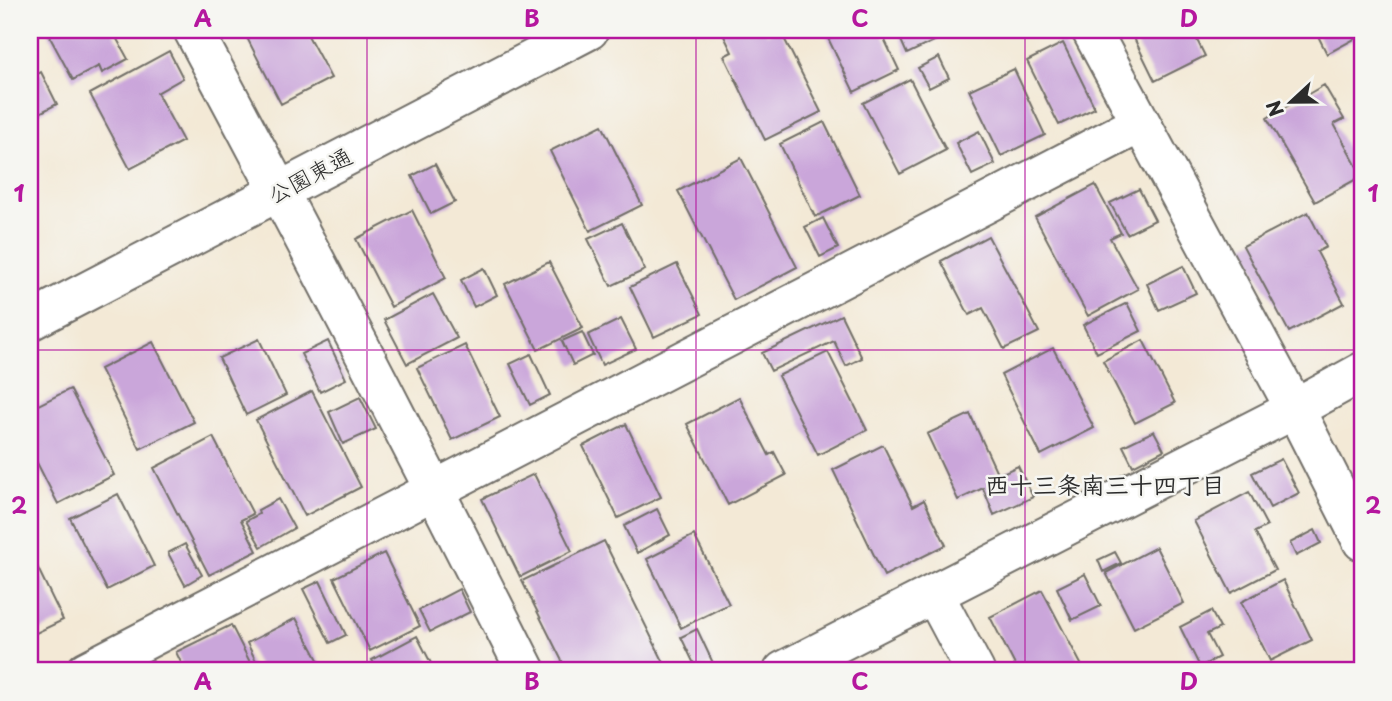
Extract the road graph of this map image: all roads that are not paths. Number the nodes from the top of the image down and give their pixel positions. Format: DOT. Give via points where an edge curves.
graph roads {
  1 [pos="193,30"];
  2 [pos="589,30"];
  3 [pos="1091,30"];
  4 [pos="1141,123"];
  5 [pos="279,191"];
  6 [pos="30,321"];
  7 [pos="1362,372"];
  8 [pos="1294,409"];
  9 [pos="435,491"];
  10 [pos="1362,541"];
  11 [pos="934,594"];
  12 [pos="86,671"];
  13 [pos="526,671"];
  14 [pos="783,671"];
  15 [pos="975,671"];
  1 -- 5 [label="street"];
  2 -- 5 [label="street, 公園東通"];
  3 -- 4 [label="street"];
  4 -- 8 [label="street"];
  4 -- 9 [label="street"];
  5 -- 6 [label="street, 公園東通"];
  5 -- 9 [label="street"];
  7 -- 8 [label="street"];
  8 -- 10 [label="street"];
  8 -- 11 [label="street"];
  9 -- 12 [label="street"];
  9 -- 13 [label="street"];
  11 -- 14 [label="street"];
  11 -- 15 [label="street"];
}
